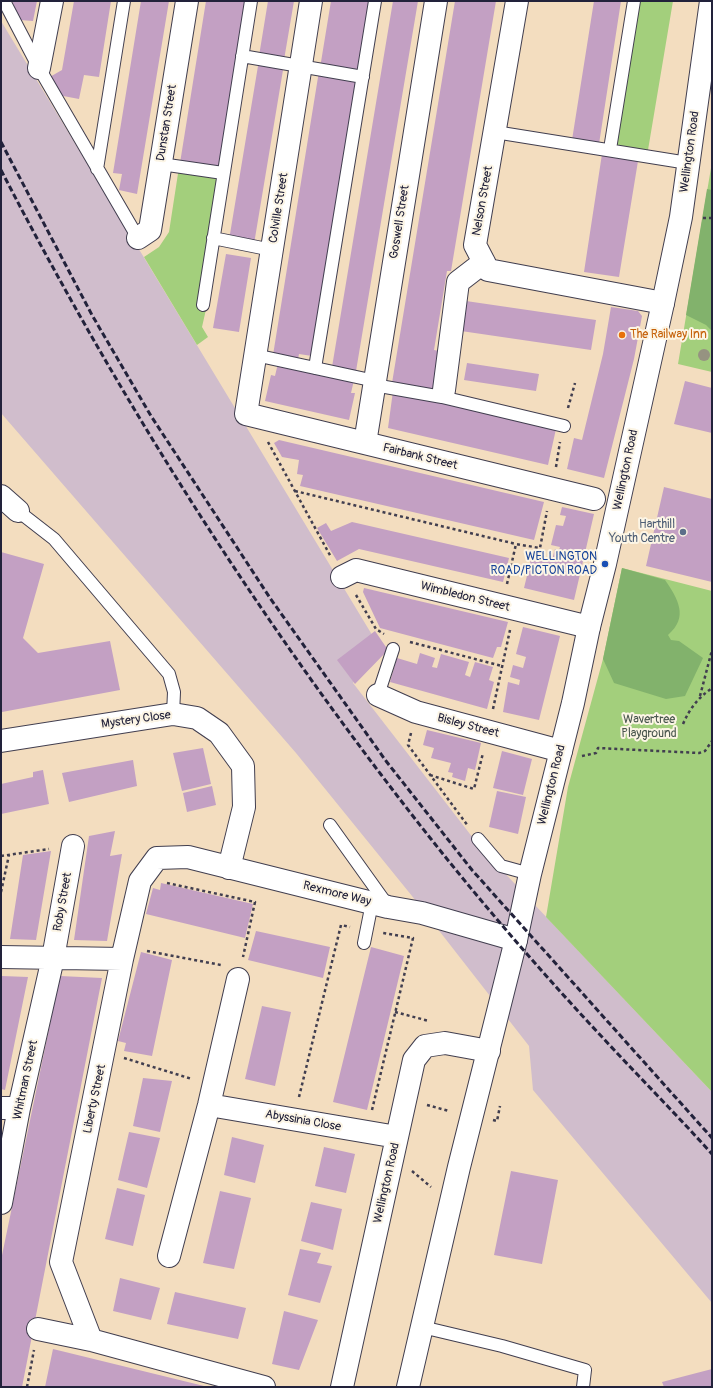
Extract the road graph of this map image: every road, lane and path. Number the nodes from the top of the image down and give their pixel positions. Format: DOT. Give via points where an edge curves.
graph roads {
  1 [pos="4,1"];
  2 [pos="52,1"];
  3 [pos="124,1"];
  4 [pos="187,1"];
  5 [pos="251,1"];
  6 [pos="312,1"];
  7 [pos="375,1"];
  8 [pos="436,1"];
  9 [pos="517,1"];
  10 [pos="634,1"];
  11 [pos="710,1"];
  12 [pos="708,52"];
  13 [pos="242,56"];
  14 [pos="301,65"];
  15 [pos="39,68"];
  16 [pos="363,77"];
  17 [pos="495,132"];
  18 [pos="610,149"];
  19 [pos="688,163"];
  20 [pos="161,164"];
  21 [pos="97,169"];
  22 [pos="223,173"];
  23 [pos="138,238"];
  24 [pos="213,238"];
  25 [pos="272,250"];
  26 [pos="484,262"];
  27 [pos="663,303"];
  28 [pos="203,304"];
  29 [pos="255,355"];
  30 [pos="315,368"];
  31 [pos="374,383"];
  32 [pos="443,394"];
  33 [pos="250,416"];
  34 [pos="564,426"];
  35 [pos="365,443"];
  36 [pos="551,489"];
  37 [pos="295,491"];
  38 [pos="1,496"];
  39 [pos="594,500"];
  40 [pos="18,511"];
  41 [pos="516,544"];
  42 [pos="342,577"];
  43 [pos="509,608"];
  44 [pos="589,627"];
  45 [pos="394,646"];
  46 [pos="712,650"];
  47 [pos="502,666"];
  48 [pos="712,688"];
  49 [pos="378,695"];
  50 [pos="700,696"];
  51 [pos="416,712"];
  52 [pos="173,714"];
  53 [pos="683,724"];
  54 [pos="488,731"];
  55 [pos="1,741"];
  56 [pos="712,741"];
  57 [pos="570,753"];
  58 [pos="430,775"];
  59 [pos="330,825"];
  60 [pos="478,839"];
  61 [pos="73,846"];
  62 [pos="9,855"];
  63 [pos="1,856"];
  64 [pos="157,858"];
  65 [pos="229,868"];
  66 [pos="530,874"];
  67 [pos="143,877"];
  68 [pos="1,892"];
  69 [pos="380,905"];
  70 [pos="367,930"];
  71 [pos="516,940"];
  72 [pos="364,943"];
  73 [pos="124,953"];
  74 [pos="1,957"];
  75 [pos="54,958"];
  76 [pos="235,968"];
  77 [pos="489,1050"];
  78 [pos="104,1052"];
  79 [pos="406,1098"];
  80 [pos="209,1105"];
  81 [pos="500,1105"];
  82 [pos="10,1108"];
  83 [pos="472,1118"];
  84 [pos="293,1119"];
  85 [pos="367,1132"];
  86 [pos="395,1146"];
  87 [pos="454,1194"];
  88 [pos="1,1203"];
  89 [pos="169,1256"];
  90 [pos="422,1327"];
  91 [pos="38,1328"];
  92 [pos="91,1340"];
  93 [pos="28,1387"];
  94 [pos="264,1387"];
  95 [pos="342,1387"];
  96 [pos="408,1387"];
  97 [pos="583,1387"];
  1 -- 15 [label="lane"];
  2 -- 15 [label="street"];
  3 -- 21 [label="lane"];
  4 -- 20 [label="street, Dunstan Street"];
  5 -- 13 [label="lane"];
  6 -- 14 [label="street, Colville Street"];
  7 -- 16 [label="lane"];
  8 -- 31 [label="street, Goswell Street"];
  9 -- 17 [label="street, Nelson Street"];
  10 -- 18 [label="lane"];
  11 -- 12 [label="street, Wellington Road"];
  12 -- 19 [label="street, Wellington Road"];
  13 -- 14 [label="lane"];
  13 -- 22 [label="lane"];
  14 -- 16 [label="lane"];
  14 -- 25 [label="street, Colville Street"];
  15 -- 21 [label="lane"];
  16 -- 30 [label="lane"];
  17 -- 18 [label="lane"];
  17 -- 26 [label="street, Nelson Street" via="475,245"];
  18 -- 19 [label="lane"];
  19 -- 27 [label="street, Wellington Road" via="681,217"];
  20 -- 22 [label="lane"];
  20 -- 23 [label="street, Dunstan Street" via="150,230"];
  21 -- 23 [label="lane"];
  22 -- 24 [label="lane"];
  24 -- 25 [label="lane"];
  24 -- 28 [label="lane"];
  25 -- 29 [label="street, Colville Street"];
  26 -- 27 [label="street, Nelson Street" via="488,270"];
  26 -- 32 [label="street" via="458,282"];
  27 -- 44 [label="street, Wellington Road" via="606,564"];
  29 -- 30 [label="lane"];
  29 -- 33 [label="street, Colville Street"];
  30 -- 31 [label="lane"];
  31 -- 32 [label="lane"];
  31 -- 35 [label="street, Goswell Street"];
  32 -- 34 [label="lane"];
  33 -- 35 [label="street, Fairbank Street"];
  33 -- 37 [label="path"];
  35 -- 36 [label="street, Fairbank Street"];
  36 -- 39 [label="street, Fairbank Street"];
  36 -- 41 [label="path" via="540,548"];
  37 -- 41 [label="path"];
  37 -- 42 [label="path"];
  38 -- 40 [label="street"];
  40 -- 52 [label="lane" via="54,539 169,674 174,692"];
  41 -- 43 [label="path"];
  42 -- 43 [label="street, Wimbledon Street" via="356,570"];
  42 -- 45 [label="path" via="376,629"];
  43 -- 44 [label="street, Wimbledon Street"];
  43 -- 47 [label="path"];
  44 -- 57 [label="street, Wellington Road"];
  45 -- 47 [label="path" via="409,642"];
  45 -- 49 [label="lane"];
  46 -- 50 [label="path"];
  47 -- 54 [label="path"];
  48 -- 50 [label="path"];
  49 -- 51 [label="street, Bisley Street"];
  50 -- 53 [label="path" via="689,710"];
  51 -- 54 [label="street, Bisley Street"];
  51 -- 58 [label="path" via="408,745"];
  52 -- 55 [label="street, Mystery Close"];
  52 -- 65 [label="street, Mystery Close" via="197,718 220,733 243,766 244,807"];
  54 -- 57 [label="street, Bisley Street"];
  54 -- 58 [label="path" via="474,789"];
  56 -- 57 [label="path" via="705,751 699,753 598,748 596,753 590,755"];
  57 -- 66 [label="street, Wellington Road"];
  58 -- 60 [label="path"];
  59 -- 69 [label="lane"];
  60 -- 66 [label="lane" via="501,866"];
  61 -- 62 [label="path"];
  61 -- 75 [label="street, Roby Street"];
  62 -- 63 [label="path"];
  62 -- 68 [label="path"];
  64 -- 65 [label="street, Rexmore Way" via="188,857"];
  64 -- 67 [label="street, Liberty Street"];
  65 -- 69 [label="street, Rexmore Way"];
  66 -- 71 [label="street, Wellington Road"];
  67 -- 73 [label="street, Liberty Street"];
  67 -- 76 [label="path" via="255,902"];
  69 -- 70 [label="lane"];
  69 -- 71 [label="street, Rexmore Way" via="422,913"];
  70 -- 72 [label="lane"];
  70 -- 84 [label="path" via="341,925"];
  70 -- 85 [label="path" via="413,938"];
  71 -- 77 [label="street, Wellington Road"];
  73 -- 75 [label="street"];
  73 -- 76 [label="path"];
  73 -- 78 [label="street, Liberty Street"];
  74 -- 75 [label="street"];
  75 -- 82 [label="street, Whitman Street"];
  76 -- 80 [label="street"];
  77 -- 79 [label="street, Wellington Road" via="445,1043 425,1046 414,1060"];
  77 -- 83 [label="street, Wellington Road"];
  78 -- 80 [label="path" via="200,1081"];
  78 -- 92 [label="street, Liberty Street" via="61,1262"];
  79 -- 83 [label="path"];
  79 -- 86 [label="street, Wellington Road"];
  80 -- 84 [label="street, Abyssinia Close"];
  80 -- 89 [label="street"];
  81 -- 83 [label="path" via="497,1121"];
  82 -- 88 [label="street, Whitman Street"];
  83 -- 87 [label="street, Wellington Road"];
  84 -- 85 [label="street, Abyssinia Close"];
  85 -- 86 [label="street, Abyssinia Close"];
  86 -- 87 [label="path" via="436,1191"];
  86 -- 95 [label="street, Wellington Road"];
  87 -- 90 [label="street, Wellington Road"];
  90 -- 96 [label="street, Wellington Road"];
  90 -- 97 [label="lane" via="502,1346 585,1370"];
  91 -- 92 [label="street"];
  91 -- 93 [label="path"];
  92 -- 94 [label="street"];
}
